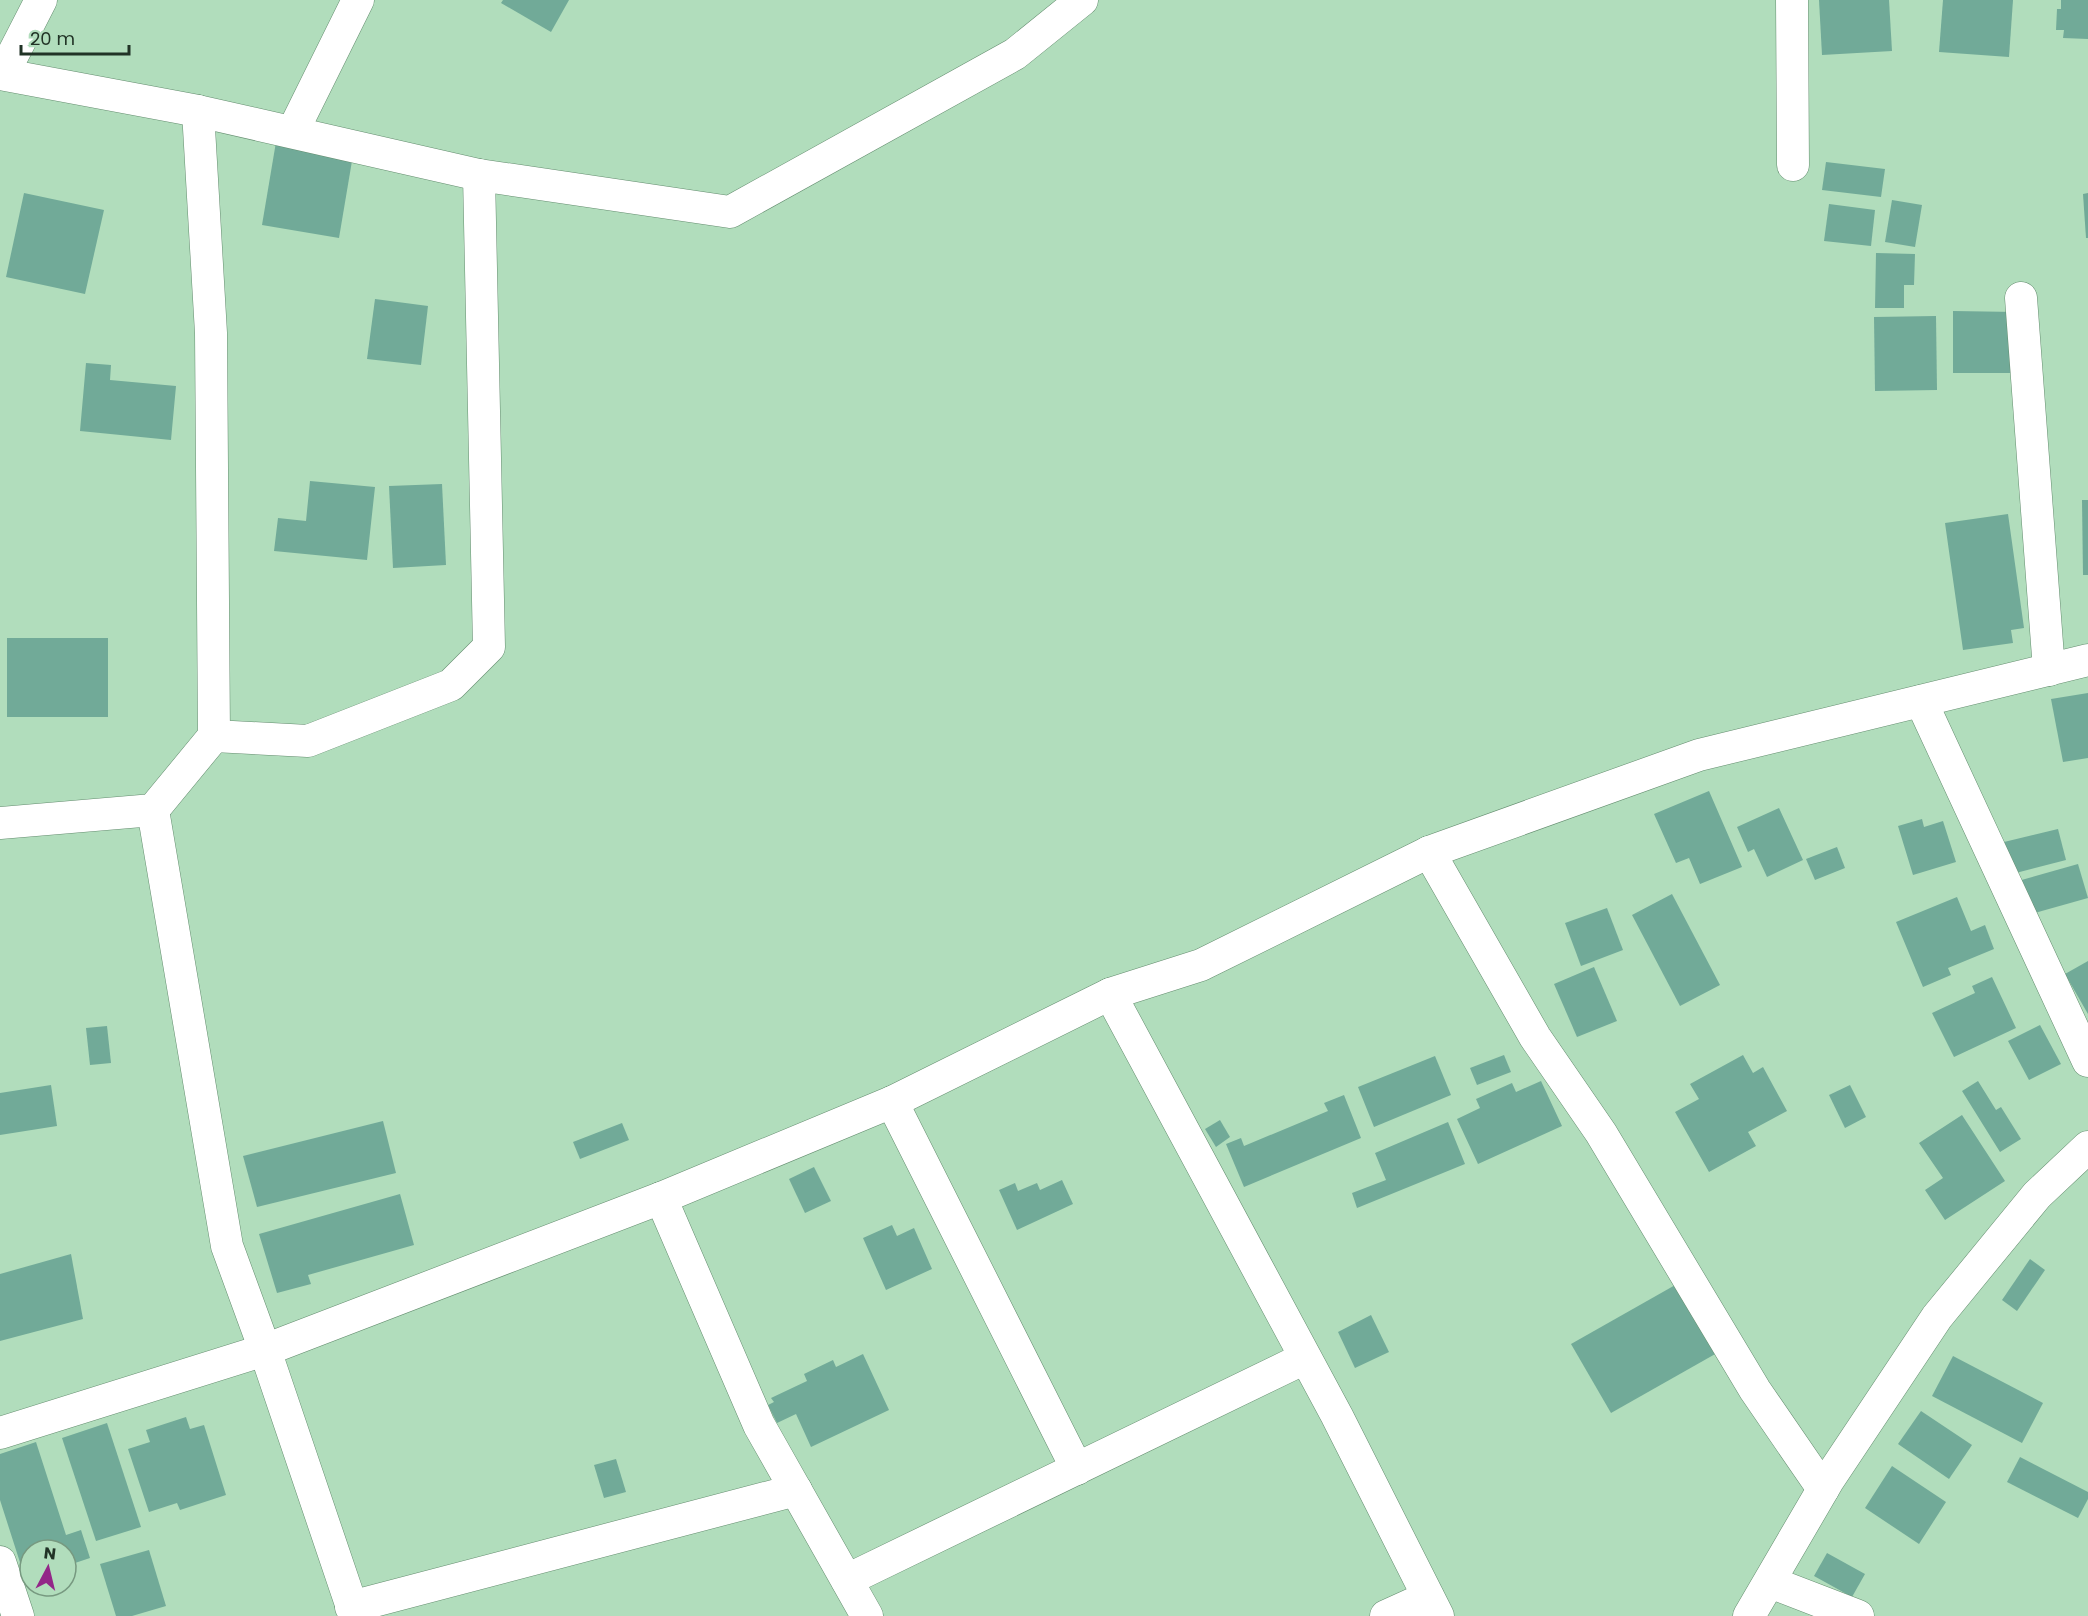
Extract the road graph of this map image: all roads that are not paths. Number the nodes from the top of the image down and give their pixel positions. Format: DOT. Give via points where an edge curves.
graph roads {
  1 [pos="40,0"];
  2 [pos="358,0"];
  3 [pos="1082,0"];
  4 [pos="1792,0"];
  5 [pos="1,74"];
  6 [pos="198,111"];
  7 [pos="292,131"];
  8 [pos="1793,165"];
  9 [pos="479,175"];
  10 [pos="2021,298"];
  11 [pos="2088,660"];
  12 [pos="2049,669"];
  13 [pos="1921,701"];
  14 [pos="214,735"];
  15 [pos="153,810"];
  16 [pos="0,823"];
  17 [pos="1429,852"];
  18 [pos="1110,994"];
  19 [pos="2088,1061"];
  20 [pos="892,1102"];
  21 [pos="2088,1147"];
  22 [pos="661,1198"];
  23 [pos="265,1350"];
  24 [pos="1305,1358"];
  25 [pos="0,1433"];
  26 [pos="1077,1469"];
  27 [pos="1823,1489"];
  28 [pos="796,1490"];
  29 [pos="0,1562"];
  30 [pos="847,1580"];
  31 [pos="1770,1582"];
  32 [pos="1433,1606"];
  33 [pos="353,1611"];
  34 [pos="18,1616"];
  35 [pos="867,1616"];
  36 [pos="1386,1616"];
  37 [pos="1749,1616"];
  38 [pos="1858,1616"];
  1 -- 5 [label="street"];
  2 -- 7 [label="street"];
  3 -- 9 [label="street" via="1015,54 730,212"];
  4 -- 8 [label="street"];
  5 -- 6 [label="street"];
  6 -- 7 [label="street"];
  6 -- 14 [label="street" via="211,333"];
  7 -- 9 [label="street"];
  9 -- 14 [label="street" via="489,647 451,685 308,741"];
  10 -- 12 [label="street"];
  11 -- 12 [label="street"];
  12 -- 13 [label="street"];
  13 -- 17 [label="street" via="1700,754"];
  13 -- 19 [label="street"];
  14 -- 15 [label="street"];
  15 -- 16 [label="street"];
  15 -- 23 [label="street" via="227,1246"];
  17 -- 18 [label="street" via="1202,965"];
  17 -- 27 [label="street" via="1535,1037 1601,1133 1755,1390"];
  18 -- 20 [label="street"];
  18 -- 24 [label="street"];
  20 -- 22 [label="street"];
  20 -- 26 [label="street"];
  21 -- 27 [label="street" via="2037,1195 1937,1317"];
  22 -- 23 [label="street"];
  22 -- 28 [label="street" via="759,1425"];
  23 -- 25 [label="street"];
  23 -- 33 [label="street"];
  24 -- 26 [label="street"];
  24 -- 32 [label="street"];
  26 -- 30 [label="street"];
  27 -- 31 [label="street"];
  28 -- 30 [label="street"];
  28 -- 33 [label="street"];
  29 -- 34 [label="street"];
  30 -- 35 [label="street"];
  31 -- 37 [label="street"];
  31 -- 38 [label="street"];
  32 -- 36 [label="street"];
}
